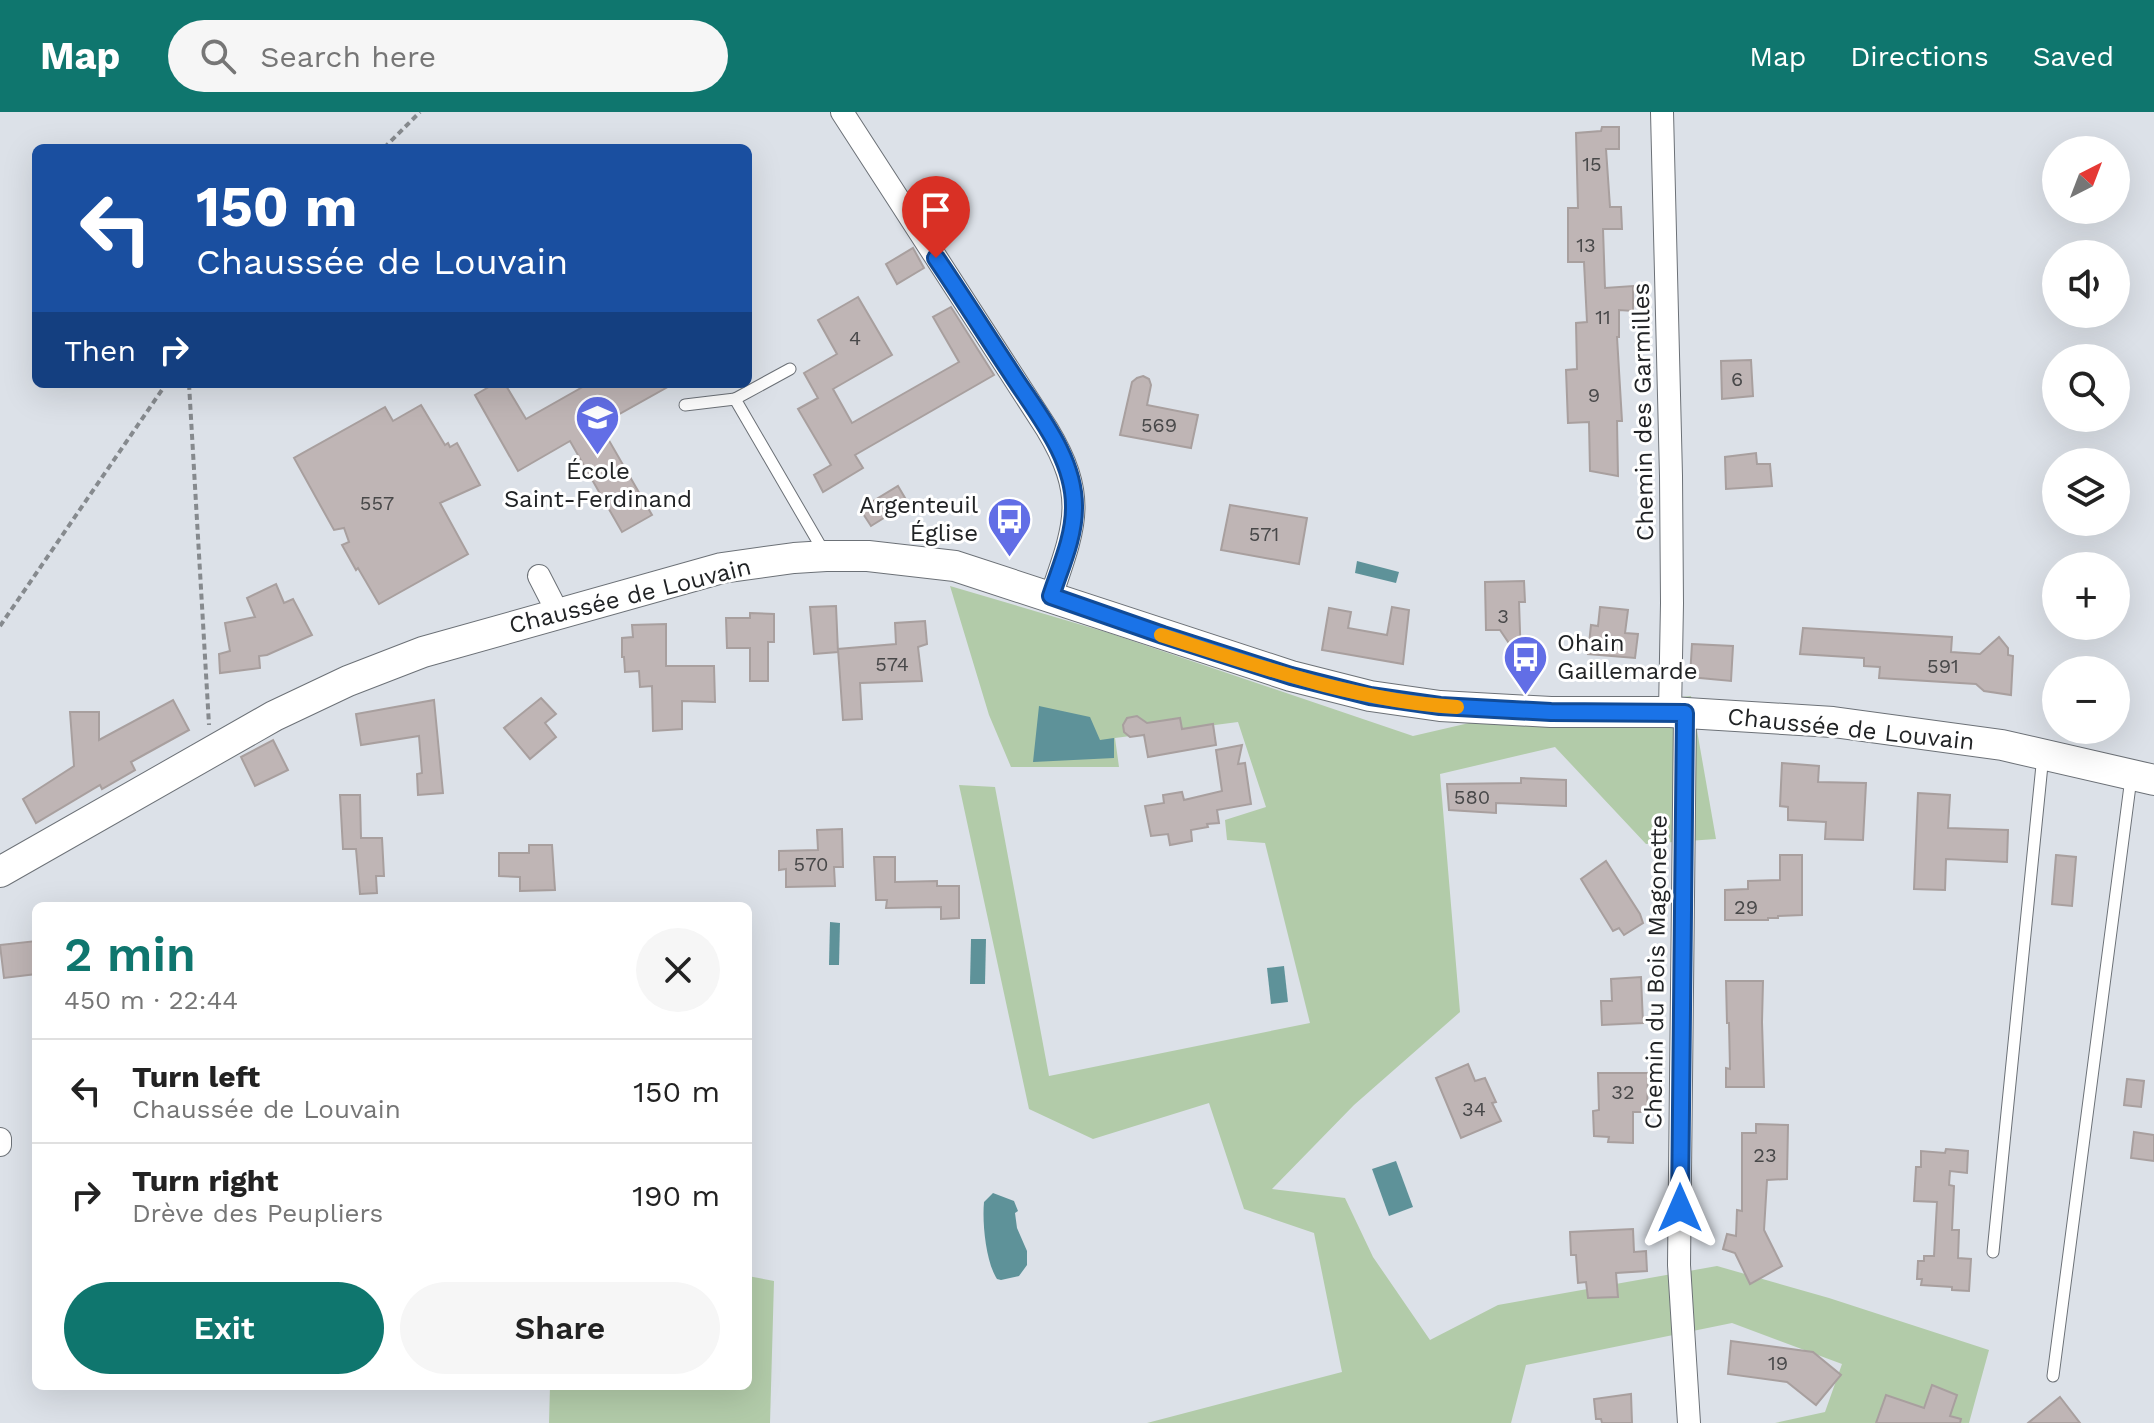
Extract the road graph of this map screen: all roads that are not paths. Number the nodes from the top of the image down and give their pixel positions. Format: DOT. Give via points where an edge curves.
graph roads {
  1 [pos="842,112"];
  2 [pos="1662,112"];
  3 [pos="790,369"];
  4 [pos="735,399"];
  5 [pos="685,405"];
  6 [pos="826,556"];
  7 [pos="539,576"];
  8 [pos="1051,596"];
  9 [pos="558,613"];
  10 [pos="1678,712"];
  11 [pos="2043,754"];
  12 [pos="2143,777"];
  13 [pos="0,872"];
  14 [pos="1993,1252"];
  15 [pos="2053,1376"];
  16 [pos="1689,1423"];
  1 -- 8 [label="street" via="1064,459 1074,495 1074,520"];
  2 -- 10 [label="street, Chemin des Garmilles"];
  3 -- 4 [label="lane"];
  4 -- 5 [label="lane"];
  4 -- 6 [label="lane"];
  6 -- 8 [label="main road, Chaussée de Louvain" via="955,566"];
  6 -- 9 [label="main road, Chaussée de Louvain" via="722,568"];
  7 -- 9 [label="street"];
  8 -- 10 [label="main road, Chaussée de Louvain" via="1276,671 1370,696 1551,712"];
  9 -- 13 [label="main road, Chaussée de Louvain" via="423,652 348,681 274,716"];
  10 -- 11 [label="main road, Chaussée de Louvain" via="1833,722"];
  10 -- 16 [label="street, Chemin du Bois Magonette" via="1679,1265"];
  11 -- 12 [label="main road, Chaussée de Louvain"];
  11 -- 14 [label="lane"];
  12 -- 15 [label="lane"];
}
